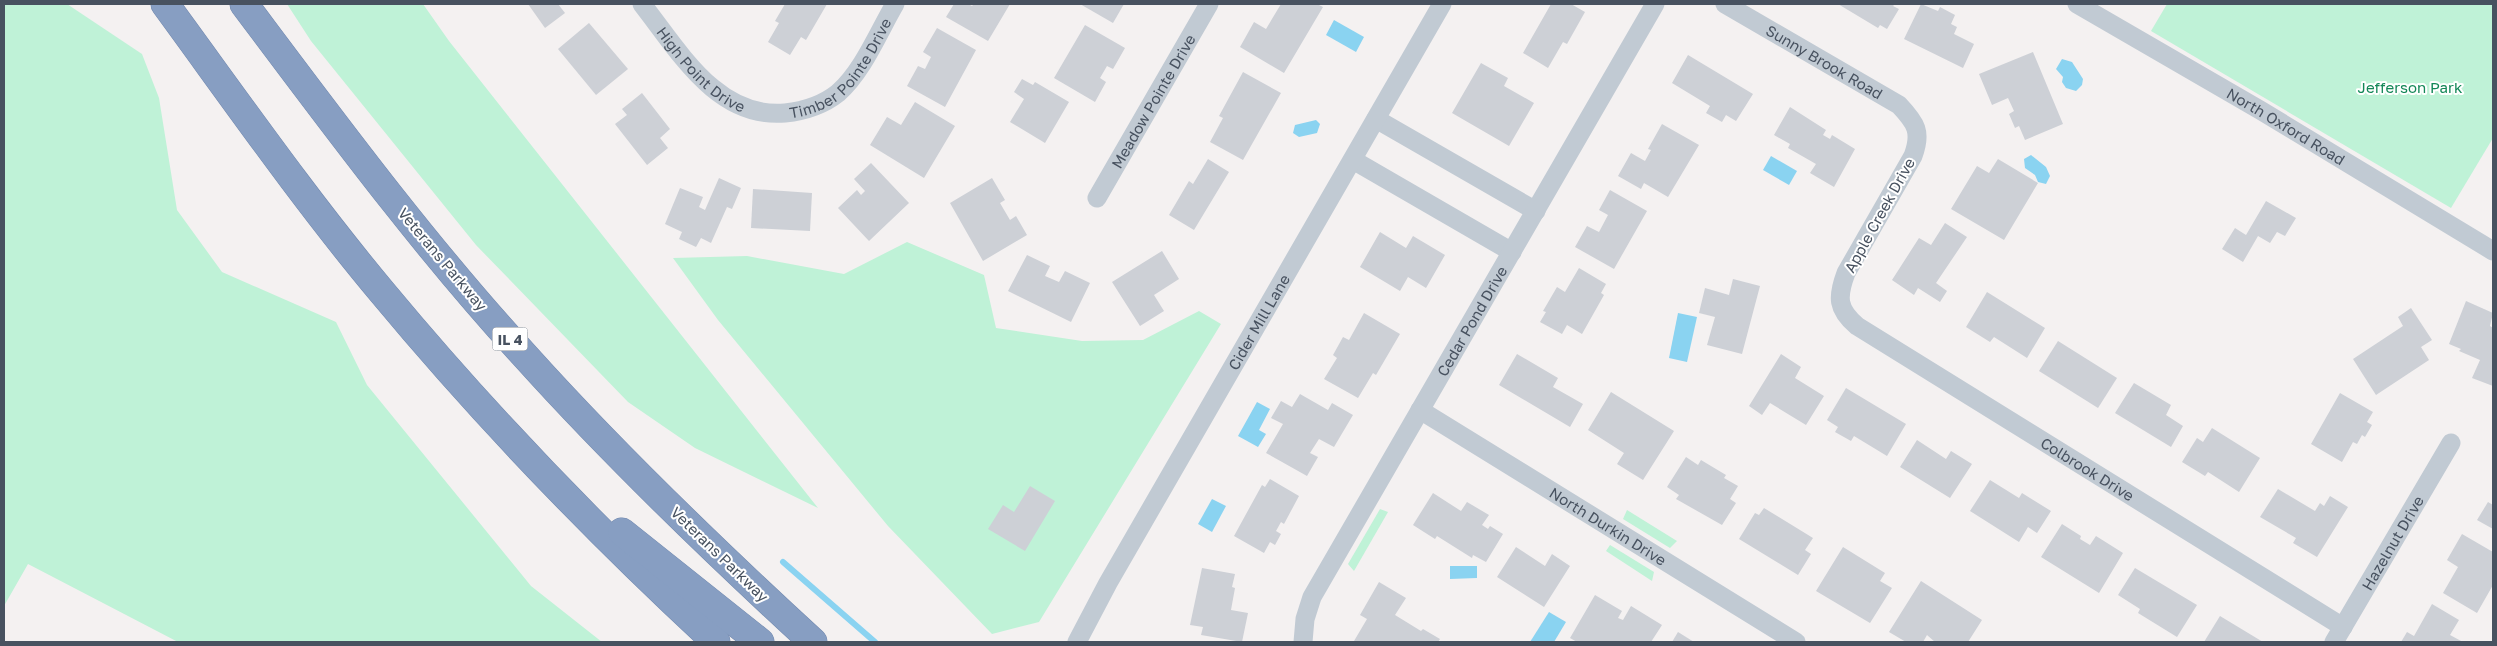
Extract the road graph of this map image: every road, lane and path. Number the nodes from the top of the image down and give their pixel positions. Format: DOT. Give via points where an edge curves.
graph roads {
  1 [pos="165,4"];
  2 [pos="244,4"];
  3 [pos="642,4"];
  4 [pos="895,4"];
  5 [pos="1209,4"];
  6 [pos="1442,4"];
  7 [pos="1655,4"];
  8 [pos="1725,4"];
  9 [pos="2077,4"];
  10 [pos="772,114"];
  11 [pos="1376,119"];
  12 [pos="1923,126"];
  13 [pos="1353,160"];
  14 [pos="1097,198"];
  15 [pos="1536,211"];
  16 [pos="2493,251"];
  17 [pos="1512,252"];
  18 [pos="1834,304"];
  19 [pos="1420,410"];
  20 [pos="2451,443"];
  21 [pos="552,481"];
  22 [pos="2339,635"];
  23 [pos="716,642"];
  24 [pos="760,642"];
  25 [pos="813,642"];
  26 [pos="1077,642"];
  27 [pos="1303,642"];
  28 [pos="1796,642"];
  1 -- 21 [label="highway" via="298,185 382,291 466,390"];
  2 -- 25 [label="highway, Veterans Parkway / IL 4" via="348,143 526,357 736,571"];
  3 -- 10 [label="street, High Point Drive" via="699,75 723,97 753,112"];
  4 -- 10 [label="street, Timber Pointe Drive" via="860,64 837,94 797,112"];
  5 -- 14 [label="street, Meadow Pointe Drive"];
  6 -- 11 [label="street, Cider Mill Lane"];
  7 -- 15 [label="street, Cedar Pond Drive"];
  8 -- 12 [label="street, Sunny Brook Road" via="1899,105"];
  9 -- 16 [label="street, North Oxford Road"];
  11 -- 13 [label="street, Cider Mill Lane"];
  11 -- 15 [label="street"];
  12 -- 18 [label="street, Apple Creek Drive" via="1913,156 1846,273"];
  13 -- 17 [label="street"];
  13 -- 26 [label="street, Cider Mill Lane"];
  15 -- 17 [label="street, Cedar Pond Drive"];
  17 -- 19 [label="street, Cedar Pond Drive"];
  18 -- 22 [label="street, Colbrook Drive" via="1857,326"];
  19 -- 27 [label="street, Cedar Pond Drive" via="1312,597 1305,619"];
  19 -- 28 [label="street, North Durkin Drive"];
  20 -- 22 [label="street, Hazelnut Drive"];
  21 -- 23 [label="highway"];
  21 -- 24 [label="highway" via="639,544"];
}
